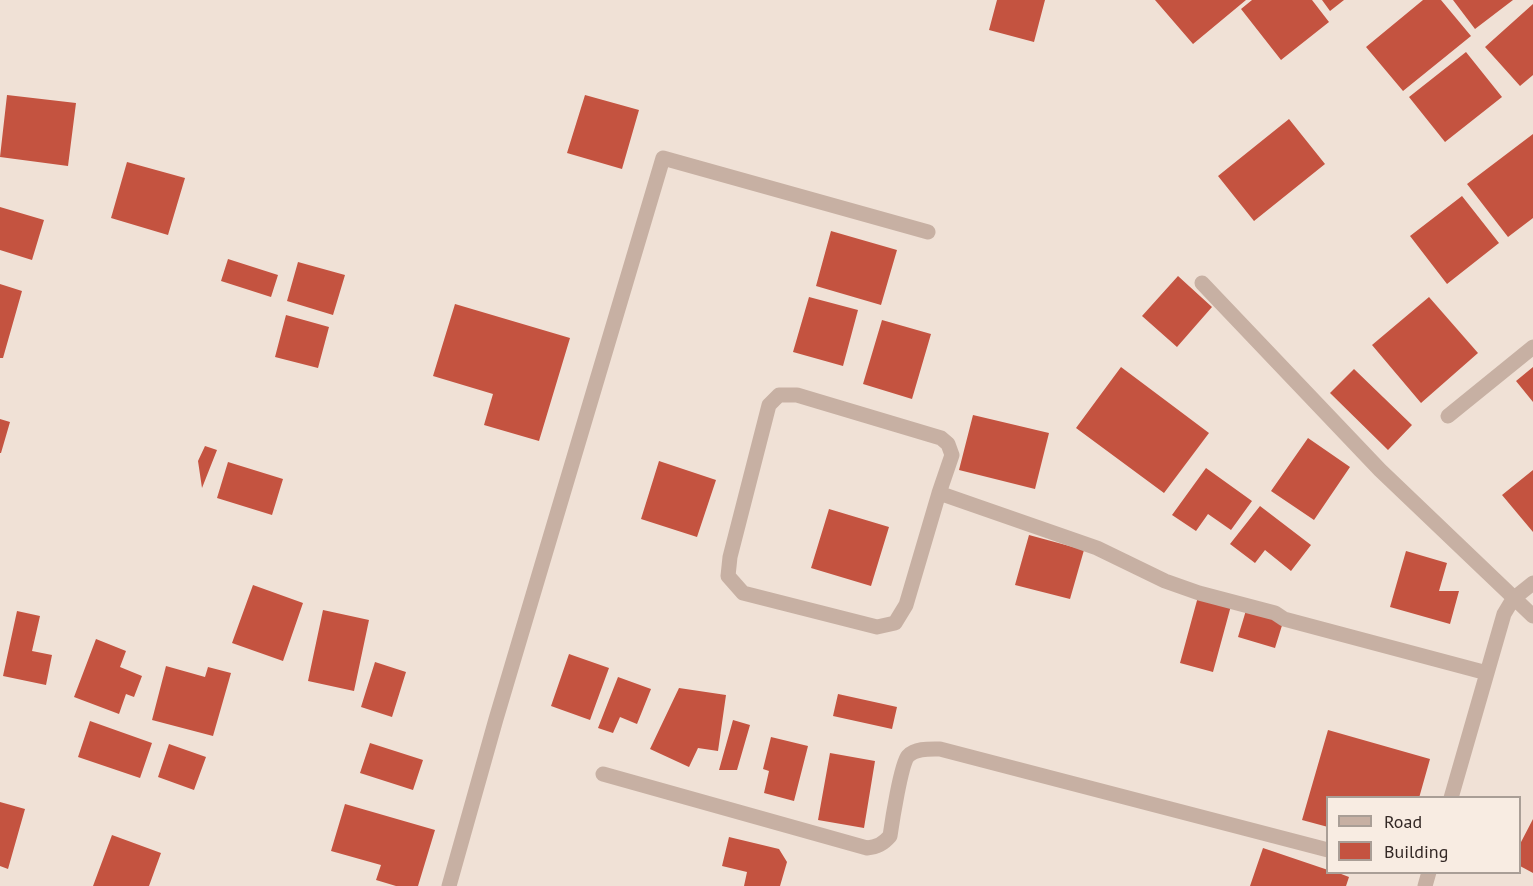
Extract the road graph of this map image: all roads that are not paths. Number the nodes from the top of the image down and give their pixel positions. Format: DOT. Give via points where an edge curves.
graph roads {
  1 [pos="928,232"];
  2 [pos="1202,283"];
  3 [pos="1533,347"];
  4 [pos="1448,416"];
  5 [pos="939,493"];
  6 [pos="1533,583"];
  7 [pos="1513,599"];
  8 [pos="1533,616"];
  9 [pos="1487,672"];
  10 [pos="603,774"];
  11 [pos="1451,796"];
  12 [pos="1326,849"];
  13 [pos="449,886"];
  1 -- 13 [label="street" via="663,158"];
  2 -- 7 [label="street" via="1380,470"];
  3 -- 4 [label="street"];
  5 -- 5 [label="street" via="906,605 895,623 878,627 743,593 728,576 768,405 778,395 797,395 941,438 952,454"];
  5 -- 9 [label="street" via="1097,548 1199,593"];
  6 -- 7 [label="street"];
  7 -- 8 [label="street"];
  7 -- 9 [label="street" via="1504,614"];
  9 -- 11 [label="street"];
  10 -- 12 [label="street" via="875,848 890,836 903,766 909,755 921,749 940,749"];
}
